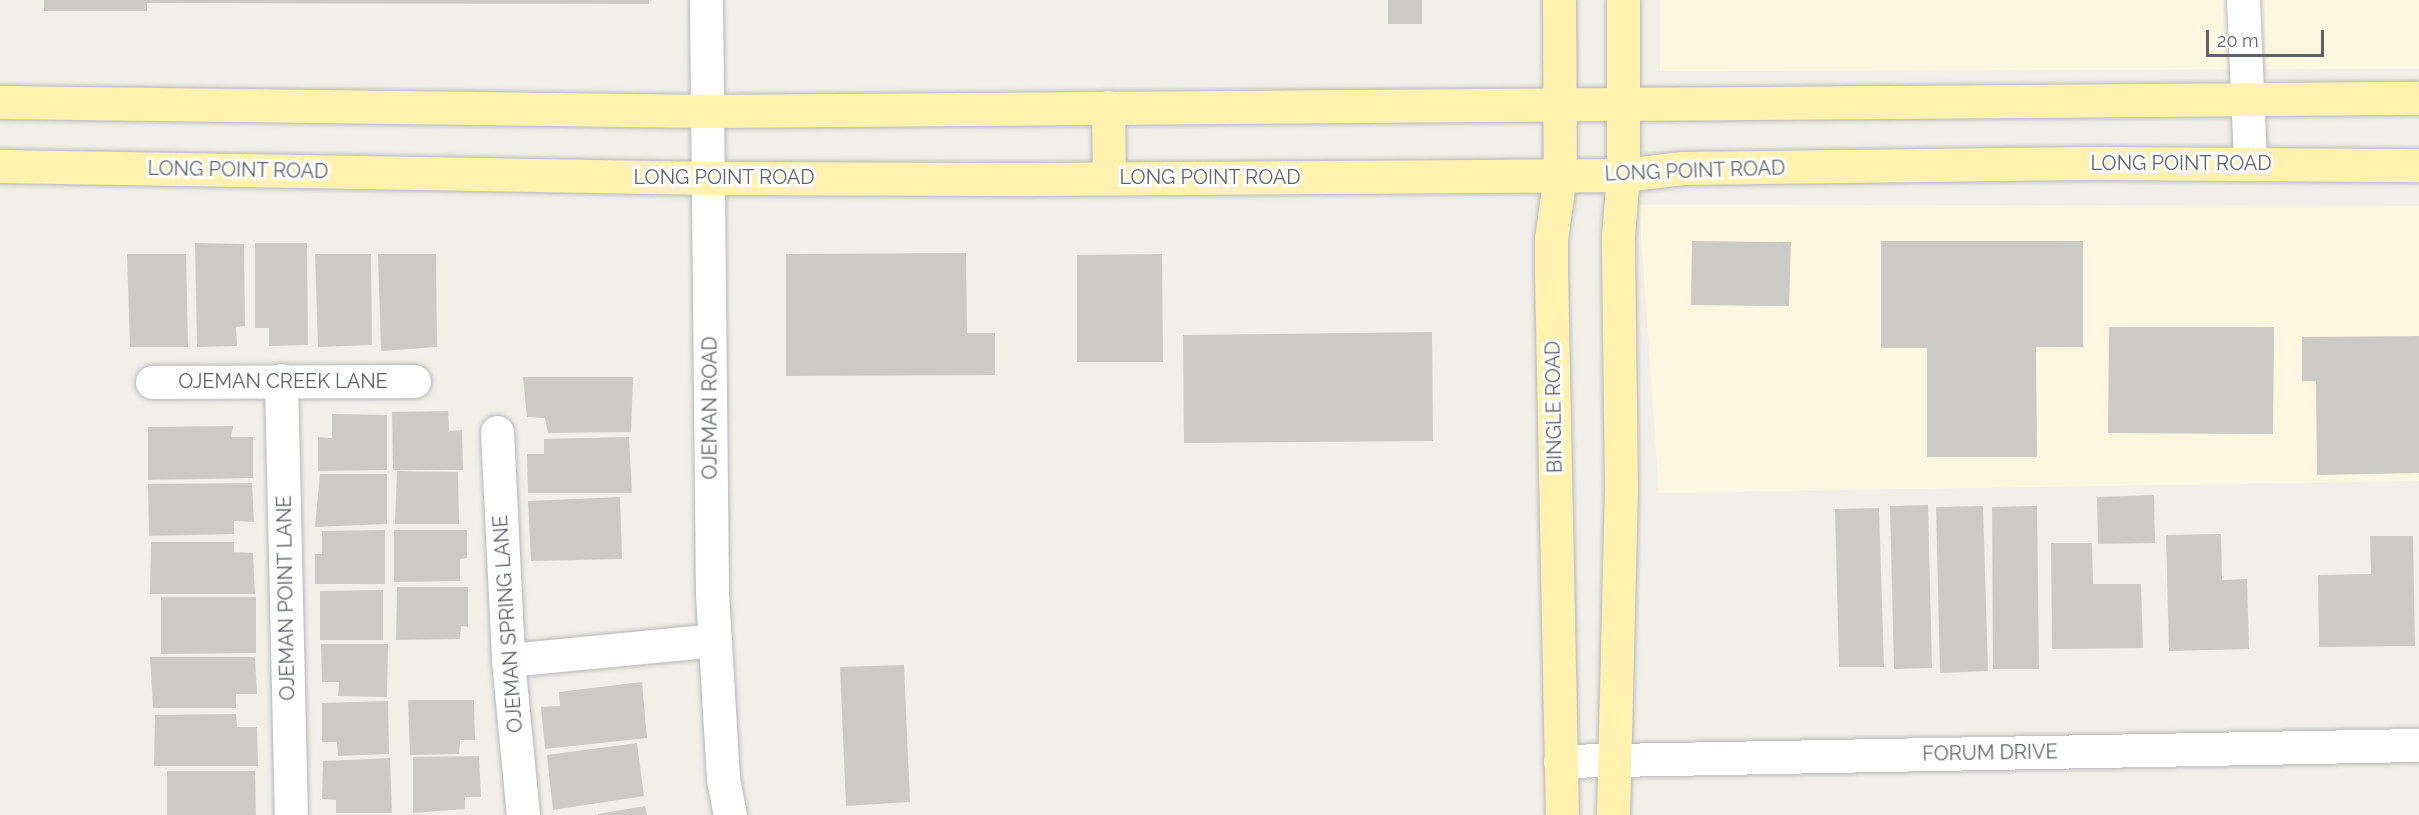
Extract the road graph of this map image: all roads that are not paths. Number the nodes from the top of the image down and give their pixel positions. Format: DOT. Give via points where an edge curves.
graph roads {
  1 [pos="706,0"];
  2 [pos="1558,0"];
  3 [pos="1623,0"];
  4 [pos="2243,0"];
  5 [pos="2247,98"];
  6 [pos="2419,98"];
  7 [pos="0,102"];
  8 [pos="1623,102"];
  9 [pos="1558,104"];
  10 [pos="1108,107"];
  11 [pos="708,111"];
  12 [pos="2250,162"];
  13 [pos="2419,165"];
  14 [pos="0,166"];
  15 [pos="1560,175"];
  16 [pos="1623,175"];
  17 [pos="710,178"];
  18 [pos="1109,178"];
  19 [pos="281,380"];
  20 [pos="414,381"];
  21 [pos="152,382"];
  22 [pos="497,432"];
  23 [pos="715,640"];
  24 [pos="508,660"];
  25 [pos="2419,745"];
  26 [pos="1560,761"];
  27 [pos="1614,761"];
  28 [pos="291,815"];
  29 [pos="523,815"];
  30 [pos="730,815"];
  31 [pos="1562,815"];
  32 [pos="1613,815"];
  1 -- 11 [label="street, OJEMAN ROAD"];
  2 -- 9 [label="main road, BINGLE ROAD"];
  3 -- 8 [label="main road"];
  4 -- 5 [label="street"];
  5 -- 6 [label="main road"];
  5 -- 8 [label="main road"];
  5 -- 12 [label="street"];
  7 -- 11 [label="main road"];
  8 -- 9 [label="main road"];
  8 -- 16 [label="main road"];
  9 -- 10 [label="main road"];
  9 -- 15 [label="main road, BINGLE ROAD"];
  10 -- 11 [label="main road"];
  10 -- 18 [label="main road"];
  11 -- 17 [label="street, OJEMAN ROAD"];
  12 -- 13 [label="main road, LONG POINT ROAD"];
  12 -- 16 [label="main road, LONG POINT ROAD" via="1683,168"];
  14 -- 17 [label="main road, LONG POINT ROAD"];
  15 -- 16 [label="main road, LONG POINT ROAD"];
  15 -- 18 [label="main road, LONG POINT ROAD"];
  15 -- 26 [label="main road, BINGLE ROAD" via="1551,239"];
  16 -- 27 [label="main road" via="1618,236 1621,491"];
  17 -- 18 [label="main road, LONG POINT ROAD"];
  17 -- 23 [label="street, OJEMAN ROAD" via="709,399"];
  19 -- 20 [label="street, OJEMAN CREEK LANE"];
  19 -- 21 [label="street, OJEMAN CREEK LANE"];
  19 -- 28 [label="street, OJEMAN POINT LANE"];
  22 -- 24 [label="street, OJEMAN SPRING LANE"];
  23 -- 24 [label="street"];
  23 -- 30 [label="street, OJEMAN ROAD" via="723,778"];
  24 -- 29 [label="street, OJEMAN SPRING LANE"];
  25 -- 27 [label="street, FORUM DRIVE"];
  26 -- 27 [label="street, FORUM DRIVE"];
  26 -- 31 [label="main road, BINGLE ROAD"];
  27 -- 32 [label="main road"];
}
